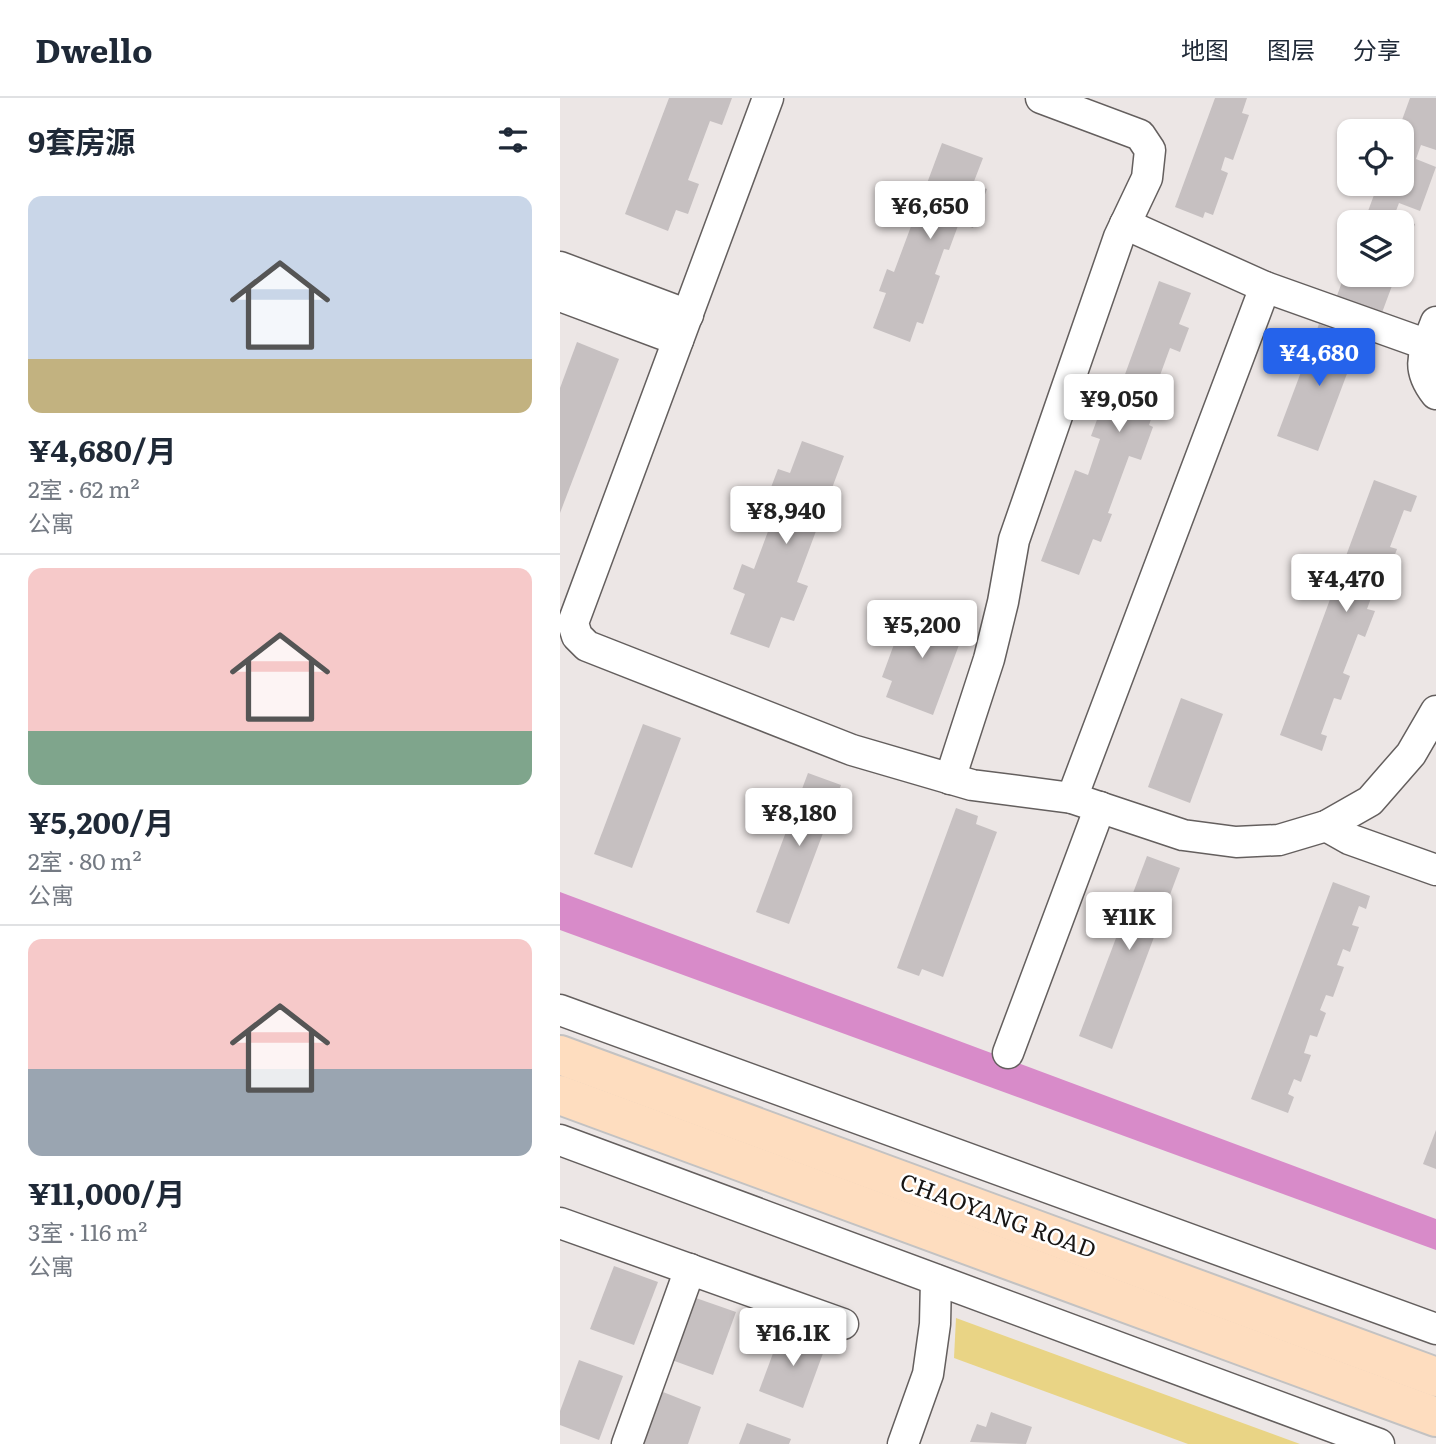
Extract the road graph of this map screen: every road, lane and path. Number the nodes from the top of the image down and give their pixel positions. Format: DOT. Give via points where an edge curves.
graph roads {
  1 [pos="768,98"];
  2 [pos="1041,98"];
  3 [pos="1125,224"];
  4 [pos="560,267"];
  5 [pos="1265,287"];
  6 [pos="560,296"];
  7 [pos="683,327"];
  8 [pos="1432,334"];
  9 [pos="1436,394"];
  10 [pos="1436,711"];
  11 [pos="950,779"];
  12 [pos="1086,803"];
  13 [pos="1326,826"];
  14 [pos="1436,870"];
  15 [pos="560,1010"];
  16 [pos="1008,1053"];
  17 [pos="560,1055"];
  18 [pos="560,1095"];
  19 [pos="560,1140"];
  20 [pos="560,1223"];
  21 [pos="690,1269"];
  22 [pos="936,1280"];
  23 [pos="843,1324"];
  24 [pos="1436,1329"];
  25 [pos="1436,1377"];
  26 [pos="1436,1417"];
  27 [pos="627,1444"];
  28 [pos="903,1444"];
  29 [pos="1379,1444"];
  1 -- 7 [label="street"];
  2 -- 3 [label="street" via="1140,135 1150,149 1147,178"];
  3 -- 5 [label="street"];
  3 -- 11 [label="street" via="1014,540 989,659"];
  4 -- 7 [label="street"];
  5 -- 8 [label="street"];
  5 -- 12 [label="street"];
  6 -- 7 [label="street"];
  7 -- 11 [label="street" via="573,623 577,636 587,646 852,750"];
  8 -- 9 [label="street" via="1423,357 1426,382"];
  10 -- 13 [label="street" via="1410,754 1370,801"];
  11 -- 12 [label="street"];
  12 -- 13 [label="street" via="1182,835 1236,842 1279,840"];
  12 -- 16 [label="street"];
  13 -- 14 [label="street" via="1349,839"];
  15 -- 24 [label="street"];
  17 -- 25 [label="main road, CHAOYANG ROAD"];
  18 -- 26 [label="main road, CHAOYANG ROAD"];
  19 -- 22 [label="street"];
  20 -- 21 [label="street"];
  21 -- 23 [label="street"];
  21 -- 27 [label="street"];
  22 -- 28 [label="street" via="929,1374"];
  22 -- 29 [label="street"];
}
